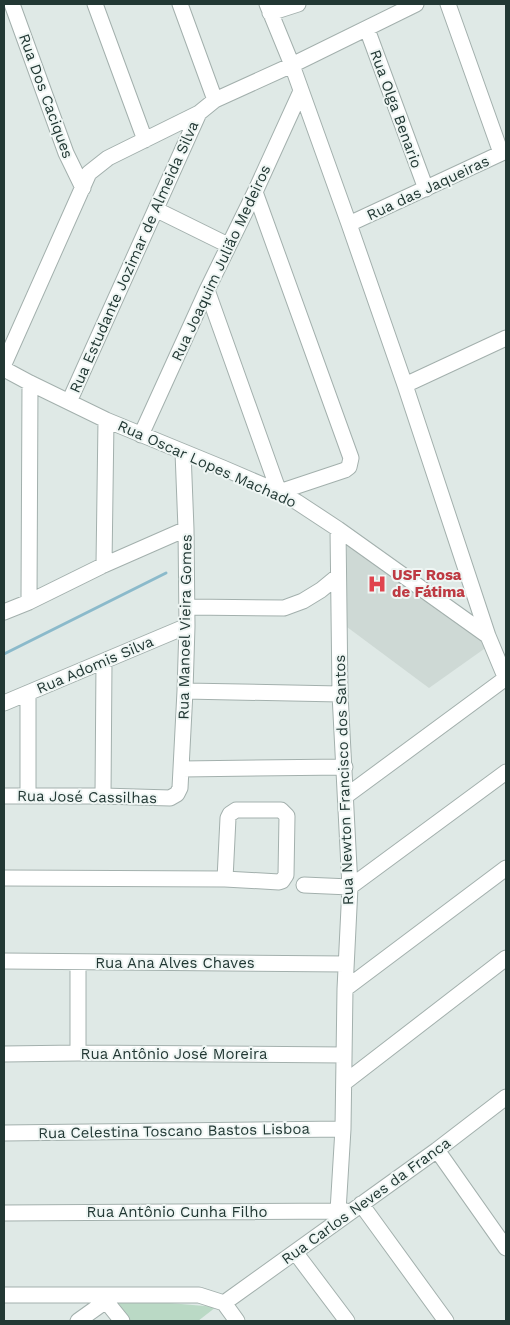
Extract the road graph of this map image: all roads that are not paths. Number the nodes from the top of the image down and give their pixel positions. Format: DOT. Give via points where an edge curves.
graph roads {
  1 [pos="12,4"];
  2 [pos="95,4"];
  3 [pos="180,4"];
  4 [pos="298,4"];
  5 [pos="416,4"];
  6 [pos="448,4"];
  7 [pos="273,9"];
  8 [pos="367,29"];
  9 [pos="292,65"];
  10 [pos="301,92"];
  11 [pos="215,100"];
  12 [pos="199,113"];
  13 [pos="144,140"];
  14 [pos="504,152"];
  15 [pos="83,188"];
  16 [pos="426,189"];
  17 [pos="255,192"];
  18 [pos="157,210"];
  19 [pos="349,224"];
  20 [pos="228,245"];
  21 [pos="207,290"];
  22 [pos="506,338"];
  23 [pos="4,364"];
  24 [pos="4,368"];
  25 [pos="30,383"];
  26 [pos="405,385"];
  27 [pos="69,402"];
  28 [pos="106,420"];
  29 [pos="141,435"];
  30 [pos="183,452"];
  31 [pos="278,492"];
  32 [pos="186,529"];
  33 [pos="338,529"];
  34 [pos="104,565"];
  35 [pos="338,576"];
  36 [pos="29,602"];
  37 [pos="187,607"];
  38 [pos="4,612"];
  39 [pos="187,626"];
  40 [pos="496,643"];
  41 [pos="104,662"];
  42 [pos="506,678"];
  43 [pos="185,691"];
  44 [pos="28,693"];
  45 [pos="340,694"];
  46 [pos="4,703"];
  47 [pos="345,766"];
  48 [pos="182,768"];
  49 [pos="506,772"];
  50 [pos="4,796"];
  51 [pos="28,796"];
  52 [pos="103,796"];
  53 [pos="346,796"];
  54 [pos="170,798"];
  55 [pos="506,868"];
  56 [pos="4,878"];
  57 [pos="225,879"];
  58 [pos="304,885"];
  59 [pos="350,887"];
  60 [pos="506,958"];
  61 [pos="4,961"];
  62 [pos="78,962"];
  63 [pos="346,964"];
  64 [pos="345,989"];
  65 [pos="78,1053"];
  66 [pos="4,1054"];
  67 [pos="344,1055"];
  68 [pos="344,1083"];
  69 [pos="504,1103"];
  70 [pos="343,1129"];
  71 [pos="4,1133"];
  72 [pos="438,1150"];
  73 [pos="350,1209"];
  74 [pos="4,1213"];
  75 [pos="506,1248"];
  76 [pos="295,1252"];
  77 [pos="4,1295"];
  78 [pos="104,1298"];
  79 [pos="224,1303"];
  80 [pos="78,1321"];
  81 [pos="122,1321"];
  82 [pos="237,1321"];
  83 [pos="347,1321"];
  84 [pos="446,1321"];
  1 -- 15 [label="street, Rua Dos Caciques" via="66,152"];
  2 -- 13 [label="street"];
  3 -- 11 [label="street"];
  4 -- 7 [label="street"];
  5 -- 8 [label="street"];
  6 -- 14 [label="street"];
  7 -- 9 [label="street"];
  8 -- 9 [label="street"];
  8 -- 16 [label="street, Rua Olga Benario"];
  9 -- 10 [label="street"];
  9 -- 11 [label="street"];
  10 -- 17 [label="street, Rua Joaquim Julião Medeiros"];
  10 -- 19 [label="street"];
  11 -- 12 [label="street"];
  12 -- 13 [label="street"];
  12 -- 18 [label="street, Rua Estudante Jozimar de Almeida Silva"];
  13 -- 15 [label="street" via="97,166"];
  14 -- 16 [label="street, Rua das Jaqueiras"];
  15 -- 23 [label="street"];
  16 -- 19 [label="street, Rua das Jaqueiras"];
  17 -- 20 [label="street, Rua Joaquim Julião Medeiros"];
  17 -- 31 [label="street" via="351,458 345,470"];
  18 -- 20 [label="street"];
  18 -- 27 [label="street, Rua Estudante Jozimar de Almeida Silva"];
  19 -- 26 [label="street"];
  20 -- 21 [label="street, Rua Joaquim Julião Medeiros"];
  21 -- 29 [label="street, Rua Joaquim Julião Medeiros"];
  21 -- 31 [label="street"];
  22 -- 26 [label="street"];
  24 -- 25 [label="street, Rua Oscar Lopes Machado"];
  25 -- 27 [label="street, Rua Oscar Lopes Machado"];
  25 -- 36 [label="street"];
  26 -- 40 [label="street"];
  27 -- 28 [label="street, Rua Oscar Lopes Machado"];
  28 -- 29 [label="street, Rua Oscar Lopes Machado"];
  28 -- 34 [label="street"];
  29 -- 30 [label="street, Rua Oscar Lopes Machado"];
  30 -- 31 [label="street, Rua Oscar Lopes Machado"];
  30 -- 32 [label="street, Rua Manoel Vieira Gomes"];
  31 -- 33 [label="street, Rua Oscar Lopes Machado"];
  32 -- 34 [label="street"];
  32 -- 37 [label="street, Rua Manoel Vieira Gomes"];
  33 -- 35 [label="street, Rua Newton Francisco dos Santos"];
  33 -- 40 [label="street, Rua Oscar Lopes Machado"];
  34 -- 36 [label="street"];
  35 -- 37 [label="street" via="303,601 284,608"];
  35 -- 45 [label="street, Rua Newton Francisco dos Santos"];
  36 -- 38 [label="street"];
  37 -- 39 [label="street, Rua Manoel Vieira Gomes"];
  39 -- 41 [label="street, Rua Adomis Silva"];
  39 -- 43 [label="street, Rua Manoel Vieira Gomes"];
  40 -- 42 [label="street"];
  41 -- 44 [label="street, Rua Adomis Silva"];
  41 -- 52 [label="street"];
  42 -- 53 [label="street"];
  43 -- 45 [label="street"];
  43 -- 48 [label="street, Rua Manoel Vieira Gomes"];
  44 -- 46 [label="street, Rua Adomis Silva"];
  44 -- 51 [label="street"];
  45 -- 47 [label="street, Rua Newton Francisco dos Santos"];
  47 -- 48 [label="street"];
  47 -- 53 [label="street, Rua Newton Francisco dos Santos"];
  48 -- 54 [label="street, Rua Manoel Vieira Gomes" via="179,791"];
  49 -- 59 [label="street"];
  50 -- 51 [label="street, Rua José Cassilhas"];
  51 -- 52 [label="street, Rua José Cassilhas"];
  52 -- 54 [label="street, Rua José Cassilhas"];
  53 -- 59 [label="street, Rua Newton Francisco dos Santos"];
  55 -- 64 [label="street"];
  56 -- 57 [label="street"];
  57 -- 57 [label="street" via="278,882 284,878 285,812 236,810 230,814"];
  58 -- 59 [label="street"];
  59 -- 63 [label="street, Rua Newton Francisco dos Santos"];
  60 -- 68 [label="street"];
  61 -- 62 [label="street, Rua Ana Alves Chaves"];
  62 -- 63 [label="street, Rua Ana Alves Chaves"];
  62 -- 65 [label="street"];
  63 -- 64 [label="street, Rua Newton Francisco dos Santos"];
  64 -- 67 [label="street, Rua Newton Francisco dos Santos"];
  65 -- 66 [label="street, Rua Antônio José Moreira"];
  65 -- 67 [label="street, Rua Antônio José Moreira"];
  67 -- 68 [label="street, Rua Newton Francisco dos Santos"];
  68 -- 70 [label="street, Rua Newton Francisco dos Santos"];
  69 -- 72 [label="street, Rua Carlos Neves da Franca"];
  70 -- 71 [label="street, Rua Celestina Toscano Bastos Lisboa"];
  70 -- 73 [label="street, Rua Newton Francisco dos Santos"];
  72 -- 73 [label="street, Rua Carlos Neves da Franca"];
  72 -- 75 [label="street"];
  73 -- 74 [label="street, Rua Antônio Cunha Filho"];
  73 -- 76 [label="street, Rua Carlos Neves da Franca"];
  73 -- 84 [label="street"];
  76 -- 79 [label="street, Rua Carlos Neves da Franca"];
  76 -- 83 [label="street"];
  77 -- 78 [label="street"];
  78 -- 79 [label="street" via="199,1295"];
  78 -- 80 [label="street"];
  78 -- 81 [label="street"];
  79 -- 82 [label="street"];
}
